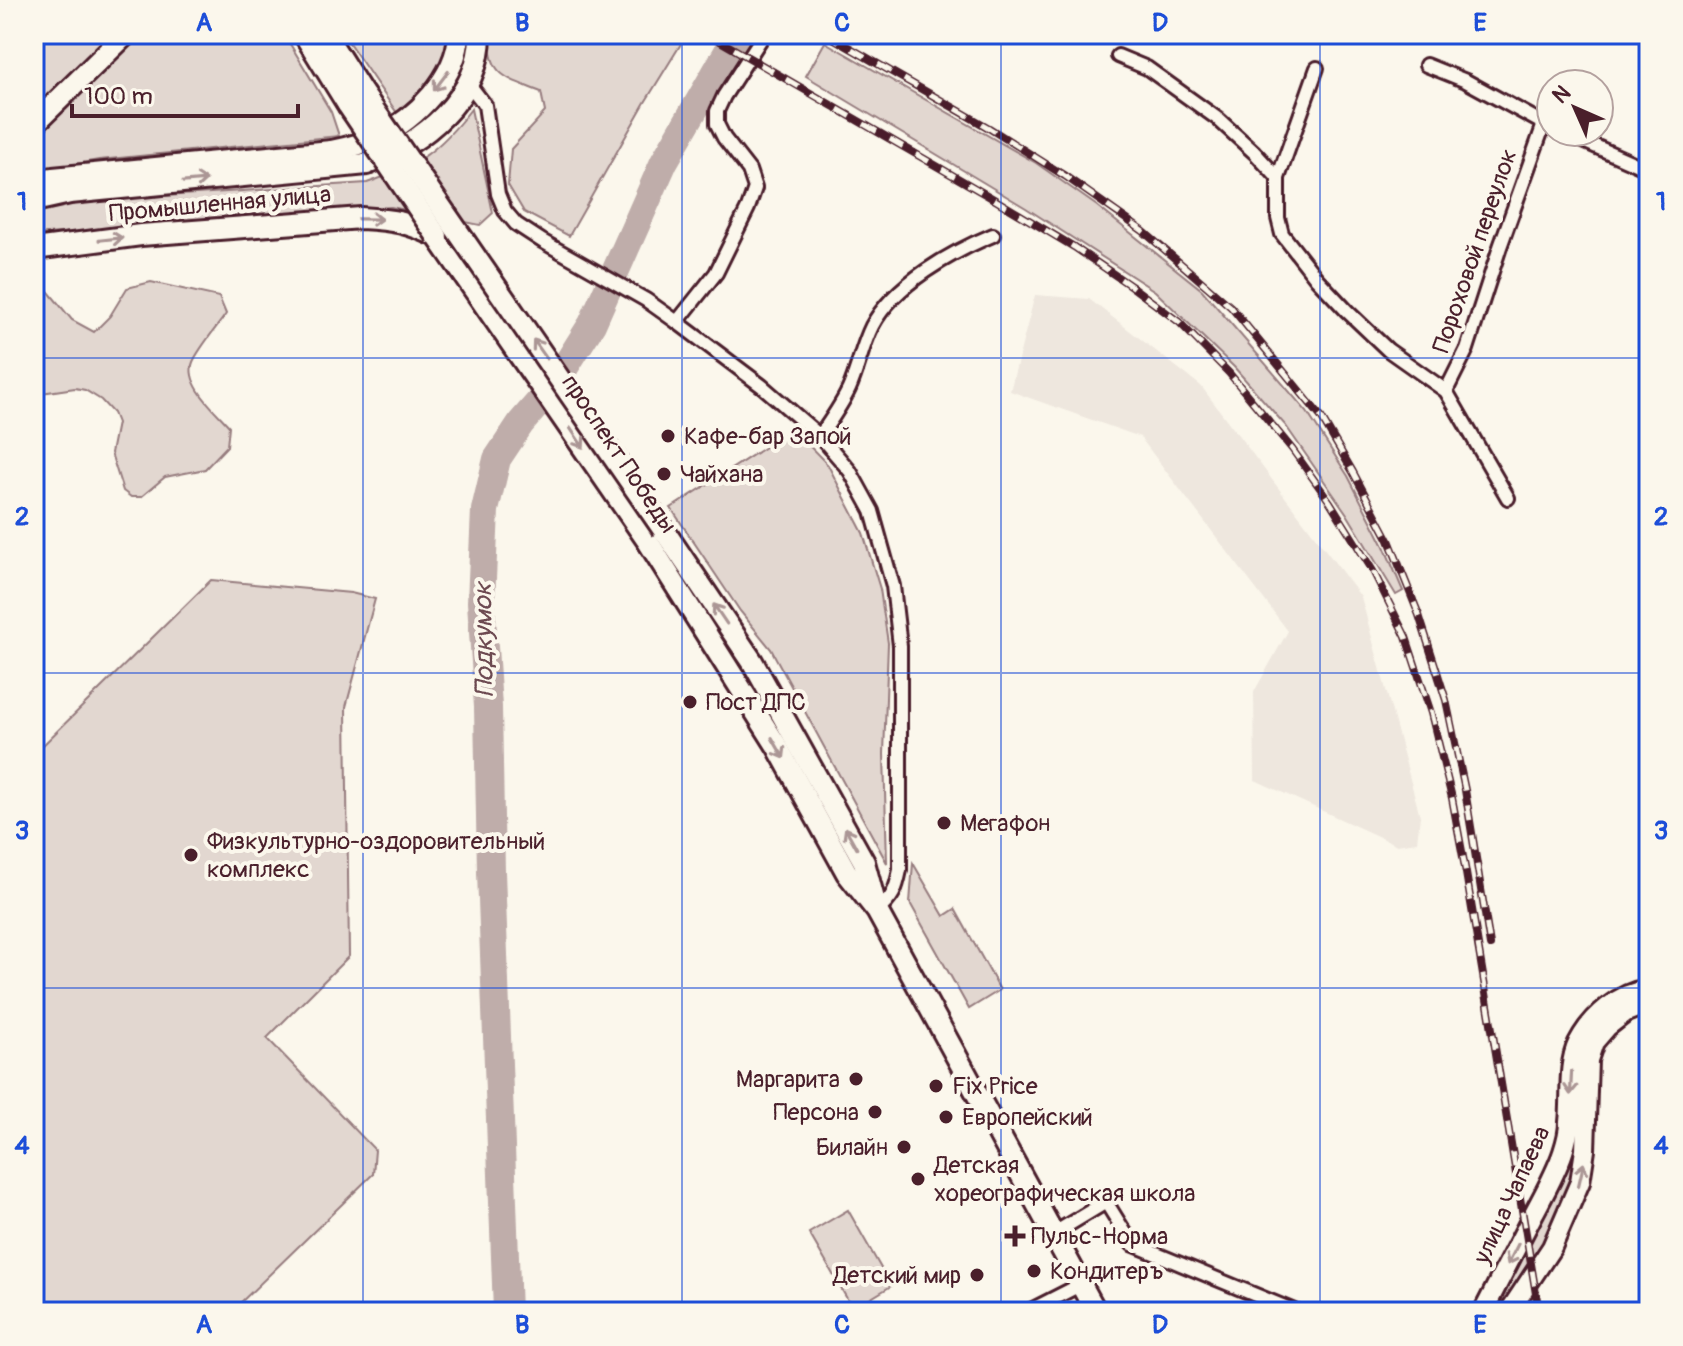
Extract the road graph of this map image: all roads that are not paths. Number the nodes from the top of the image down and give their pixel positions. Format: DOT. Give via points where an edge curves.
graph roads {
  1 [pos="126,34"];
  2 [pos="304,34"];
  3 [pos="325,34"];
  4 [pos="459,34"];
  5 [pos="480,34"];
  6 [pos="764,34"];
  7 [pos="1118,56"];
  8 [pos="1426,65"];
  9 [pos="1317,68"];
  10 [pos="468,83"];
  11 [pos="356,99"];
  12 [pos="1535,118"];
  13 [pos="34,124"];
  14 [pos="1538,148"];
  15 [pos="1599,148"];
  16 [pos="1649,170"];
  17 [pos="1278,178"];
  18 [pos="34,181"];
  19 [pos="34,201"];
  20 [pos="993,235"];
  21 [pos="437,236"];
  22 [pos="34,249"];
  23 [pos="677,322"];
  24 [pos="1446,391"];
  25 [pos="820,436"];
  26 [pos="1508,498"];
  27 [pos="655,534"];
  28 [pos="877,911"];
  29 [pos="1649,989"];
  30 [pos="1649,1003"];
  31 [pos="1053,1234"];
  32 [pos="1080,1285"];
  33 [pos="1027,1312"];
  34 [pos="1096,1312"];
  35 [pos="1297,1312"];
  36 [pos="1483,1312"];
  37 [pos="1509,1312"];
  1 -- 13 [label="main road"];
  2 -- 11 [label="main road, проспект Победы"];
  3 -- 11 [label="main road, проспект Победы"];
  4 -- 18 [label="main road, one-way" via="452,67 440,85 406,119 367,142 331,151"];
  5 -- 10 [label="main road"];
  6 -- 23 [label="street" via="717,111 717,124 749,170 755,188 716,273"];
  7 -- 17 [label="street" via="1147,68 1218,119"];
  8 -- 12 [label="street"];
  9 -- 17 [label="street, Пороховой переулок"];
  19 -- 10 [label="main road, one-way" via="367,164 417,139 444,117"];
  10 -- 23 [label="street" via="485,105 498,194 516,224"];
  11 -- 21 [label="main road, проспект Победы, bridge"];
  27 -- 11 [label="main road, проспект Победы, one-way, bridge"];
  14 -- 24 [label="street, Пороховой переулок" via="1467,349"];
  15 -- 16 [label="street"];
  17 -- 24 [label="street, Пороховой переулок" via="1282,234 1317,279 1388,350"];
  20 -- 25 [label="street" via="934,266 889,303 873,325 849,388"];
  22 -- 21 [label="main road, Промышленная улица, one-way" via="361,218 410,223"];
  21 -- 27 [label="main road, проспект Победы, one-way"];
  23 -- 25 [label="street"];
  24 -- 26 [label="street, Пороховой переулок"];
  25 -- 28 [label="street" via="850,471 872,511 893,586 900,646 900,870 897,887"];
  27 -- 28 [label="main road, проспект Победы" via="752,661 864,862"];
  28 -- 31 [label="main road, проспект Победы"];
  29 -- 36 [label="main road, улица Чапаева, one-way" via="1620,998 1603,1011 1576,1046 1562,1153"];
  37 -- 30 [label="main road, улица Чапаева, one-way" via="1552,1247 1580,1182 1588,1060 1594,1042 1626,1012"];
  31 -- 32 [label="main road, проспект Победы"];
  31 -- 35 [label="street" via="1106,1202 1132,1244"];
  32 -- 33 [label="street"];
  32 -- 34 [label="main road, проспект Победы"];
}
